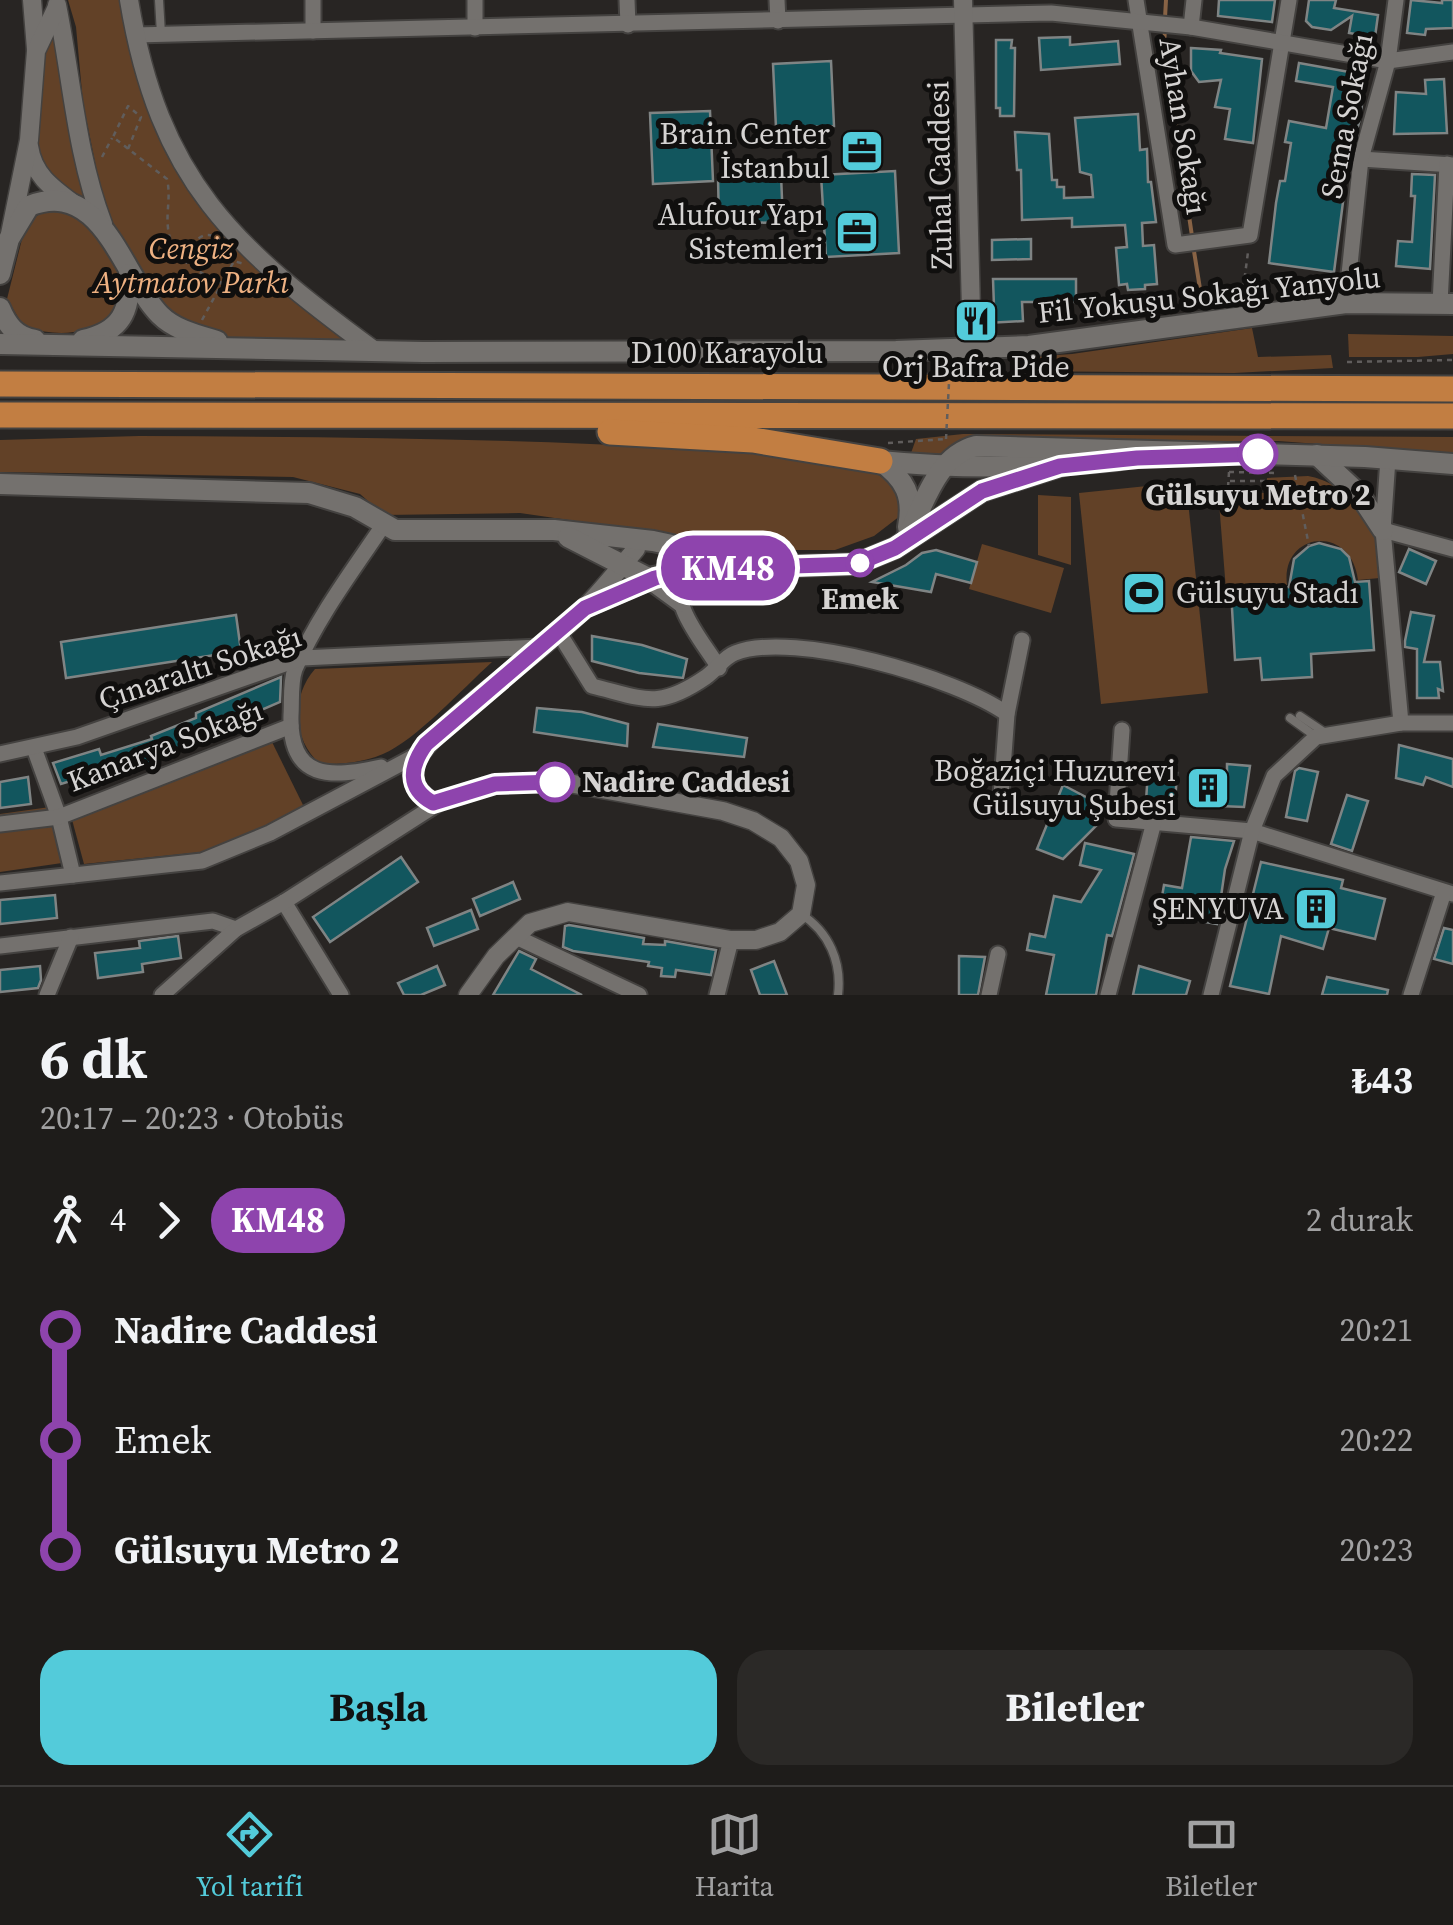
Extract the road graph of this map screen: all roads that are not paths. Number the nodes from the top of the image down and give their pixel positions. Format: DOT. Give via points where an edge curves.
graph roads {
  1 [pos="32,0"];
  2 [pos="130,0"];
  3 [pos="160,0"];
  4 [pos="314,0"];
  5 [pos="475,0"];
  6 [pos="627,0"];
  7 [pos="778,0"];
  8 [pos="1136,0"];
  9 [pos="1194,0"];
  10 [pos="1289,0"];
  11 [pos="1396,0"];
  12 [pos="56,3"];
  13 [pos="963,6"];
  14 [pos="1138,20"];
  15 [pos="778,21"];
  16 [pos="628,25"];
  17 [pos="1191,27"];
  18 [pos="475,28"];
  19 [pos="313,31"];
  20 [pos="161,34"];
  21 [pos="135,35"];
  22 [pos="1282,44"];
  23 [pos="36,51"];
  24 [pos="1453,52"];
  25 [pos="1388,61"];
  26 [pos="29,140"];
  27 [pos="1361,160"];
  28 [pos="1450,165"];
  29 [pos="74,205"];
  30 [pos="102,224"];
  31 [pos="9,239"];
  32 [pos="128,268"];
  33 [pos="0,274"];
  34 [pos="1346,303"];
  35 [pos="1446,304"];
  36 [pos="0,308"];
  37 [pos="0,344"];
  38 [pos="60,345"];
  39 [pos="238,348"];
  40 [pos="972,348"];
  41 [pos="375,351"];
  42 [pos="0,384"];
  43 [pos="1453,389"];
  44 [pos="0,414"];
  45 [pos="452,414"];
  46 [pos="1453,416"];
  47 [pos="882,452"];
  48 [pos="1229,453"];
  49 [pos="1317,455"];
  50 [pos="1364,456"];
  51 [pos="1388,459"];
  52 [pos="1453,464"];
  53 [pos="1060,466"];
  54 [pos="942,467"];
  55 [pos="0,484"];
  56 [pos="1360,495"];
  57 [pos="388,530"];
  58 [pos="554,530"];
  59 [pos="1383,530"];
  60 [pos="906,539"];
  61 [pos="1453,549"];
  62 [pos="644,566"];
  63 [pos="775,568"];
  64 [pos="684,570"];
  65 [pos="680,604"];
  66 [pos="585,608"];
  67 [pos="559,634"];
  68 [pos="1022,640"];
  69 [pos="539,647"];
  70 [pos="302,658"];
  71 [pos="719,668"];
  72 [pos="1007,714"];
  73 [pos="1295,717"];
  74 [pos="1401,723"];
  75 [pos="1453,723"];
  76 [pos="291,726"];
  77 [pos="1122,730"];
  78 [pos="1322,736"];
  79 [pos="34,748"];
  80 [pos="0,754"];
  81 [pos="419,754"];
  82 [pos="396,763"];
  83 [pos="442,800"];
  84 [pos="1000,809"];
  85 [pos="59,817"];
  86 [pos="1154,822"];
  87 [pos="0,824"];
  88 [pos="1252,831"];
  89 [pos="73,875"];
  90 [pos="0,883"];
  91 [pos="1449,893"];
  92 [pos="284,902"];
  93 [pos="801,914"];
  94 [pos="236,929"];
  95 [pos="71,937"];
  96 [pos="516,937"];
  97 [pos="730,940"];
  98 [pos="0,946"];
  99 [pos="998,954"];
  100 [pos="47,995"];
  101 [pos="162,995"];
  102 [pos="341,995"];
  103 [pos="469,995"];
  104 [pos="639,995"];
  105 [pos="716,995"];
  106 [pos="838,995"];
  107 [pos="989,995"];
  108 [pos="1108,995"];
  109 [pos="1210,995"];
  110 [pos="1410,995"];
  1 -- 23 [label="street"];
  2 -- 21 [label="street"];
  3 -- 20 [label="lane"];
  4 -- 19 [label="street"];
  5 -- 18 [label="street"];
  6 -- 16 [label="street"];
  7 -- 15 [label="street"];
  8 -- 14 [label="street, Ayhan Sokağı"];
  9 -- 17 [label="street"];
  10 -- 22 [label="street"];
  11 -- 25 [label="street, Sema Sokağı"];
  12 -- 23 [label="street"];
  12 -- 30 [label="street" via="78,137"];
  13 -- 14 [label="street"];
  13 -- 15 [label="street"];
  13 -- 40 [label="street, Zuhal Caddesi"];
  14 -- 17 [label="street"];
  14 -- 22 [label="street, Ayhan Sokağı" via="1175,245 1250,235"];
  15 -- 16 [label="street"];
  16 -- 18 [label="street"];
  17 -- 22 [label="street"];
  18 -- 19 [label="street"];
  19 -- 20 [label="street"];
  20 -- 21 [label="street"];
  21 -- 41 [label="street" via="152,100 175,150 228,230"];
  22 -- 25 [label="street"];
  23 -- 26 [label="street"];
  24 -- 25 [label="street"];
  25 -- 27 [label="street, Sema Sokağı"];
  26 -- 29 [label="street" via="31,162 43,180"];
  26 -- 31 [label="street"];
  27 -- 28 [label="street"];
  27 -- 34 [label="street, Sema Sokağı"];
  28 -- 35 [label="street"];
  29 -- 30 [label="main road"];
  29 -- 31 [label="main road" via="30,206"];
  30 -- 32 [label="main road"];
  31 -- 33 [label="main road"];
  32 -- 38 [label="main road" via="128,305 117,324"];
  32 -- 39 [label="main road" via="174,326"];
  34 -- 35 [label="main road, Fil Yokuşu Sokağı Yanyolu"];
  34 -- 40 [label="main road, Fil Yokuşu Sokağı Yanyolu"];
  36 -- 38 [label="main road" via="24,338"];
  37 -- 38 [label="main road, Fil Yokuşu Sokağı Yanyolu"];
  38 -- 39 [label="main road, Fil Yokuşu Sokağı Yanyolu"];
  39 -- 41 [label="main road, Fil Yokuşu Sokağı Yanyolu"];
  40 -- 41 [label="main road, Fil Yokuşu Sokağı Yanyolu"];
  42 -- 43 [label="highway, D100 Karayolu"];
  44 -- 45 [label="highway"];
  45 -- 46 [label="highway"];
  45 -- 47 [label="highway"];
  47 -- 54 [label="main road"];
  47 -- 60 [label="main road" via="906,487"];
  48 -- 49 [label="main road"];
  48 -- 53 [label="main road"];
  48 -- 54 [label="main road" via="992,444 962,451"];
  49 -- 50 [label="main road"];
  49 -- 56 [label="main road"];
  50 -- 51 [label="main road"];
  50 -- 56 [label="main road"];
  51 -- 52 [label="main road"];
  51 -- 59 [label="street"];
  53 -- 54 [label="main road"];
  53 -- 60 [label="main road" via="982,491"];
  54 -- 60 [label="main road"];
  55 -- 57 [label="main road" via="309,494 355,507"];
  56 -- 59 [label="main road"];
  57 -- 58 [label="main road"];
  57 -- 70 [label="street" via="342,586"];
  58 -- 62 [label="main road"];
  58 -- 62 [label="main road"];
  59 -- 61 [label="street"];
  59 -- 74 [label="street"];
  60 -- 63 [label="main road" via="856,564"];
  62 -- 63 [label="main road"];
  62 -- 64 [label="main road"];
  62 -- 65 [label="street"];
  62 -- 66 [label="street"];
  62 -- 66 [label="street"];
  63 -- 64 [label="main road"];
  64 -- 65 [label="street"];
  65 -- 71 [label="street"];
  66 -- 67 [label="street"];
  67 -- 69 [label="street"];
  67 -- 71 [label="street" via="592,686 646,699 678,696"];
  68 -- 72 [label="street"];
  69 -- 70 [label="street, Çınaraltı Sokağı"];
  69 -- 81 [label="street"];
  70 -- 76 [label="street" via="293,679"];
  70 -- 79 [label="street, Çınaraltı Sokağı"];
  71 -- 72 [label="street" via="735,653 805,647 933,681"];
  72 -- 84 [label="street"];
  73 -- 78 [label="lane"];
  74 -- 75 [label="street"];
  74 -- 78 [label="street"];
  76 -- 82 [label="street" via="298,755 312,770 340,775"];
  76 -- 85 [label="street, Kanarya Sokağı"];
  77 -- 86 [label="street" via="1116,819"];
  78 -- 88 [label="street" via="1274,776"];
  79 -- 80 [label="street, Çınaraltı Sokağı"];
  79 -- 85 [label="street"];
  81 -- 82 [label="street"];
  81 -- 83 [label="street" via="412,770 417,790 433,803"];
  82 -- 89 [label="street" via="299,819 218,855"];
  83 -- 92 [label="street"];
  83 -- 93 [label="street" via="495,784 563,782 740,815 791,848 806,885"];
  85 -- 87 [label="street, Kanarya Sokağı"];
  85 -- 89 [label="street"];
  86 -- 88 [label="street"];
  86 -- 108 [label="street"];
  88 -- 91 [label="street"];
  88 -- 109 [label="street"];
  89 -- 90 [label="street"];
  91 -- 110 [label="street"];
  92 -- 94 [label="street"];
  92 -- 102 [label="street"];
  93 -- 97 [label="street" via="770,937"];
  93 -- 106 [label="lane" via="826,937 837,963"];
  94 -- 95 [label="street" via="213,920"];
  94 -- 101 [label="street"];
  95 -- 98 [label="street"];
  95 -- 100 [label="street"];
  96 -- 97 [label="street" via="530,923 568,912"];
  96 -- 103 [label="street"];
  96 -- 104 [label="street"];
  97 -- 105 [label="street"];
  99 -- 107 [label="street"];
}
